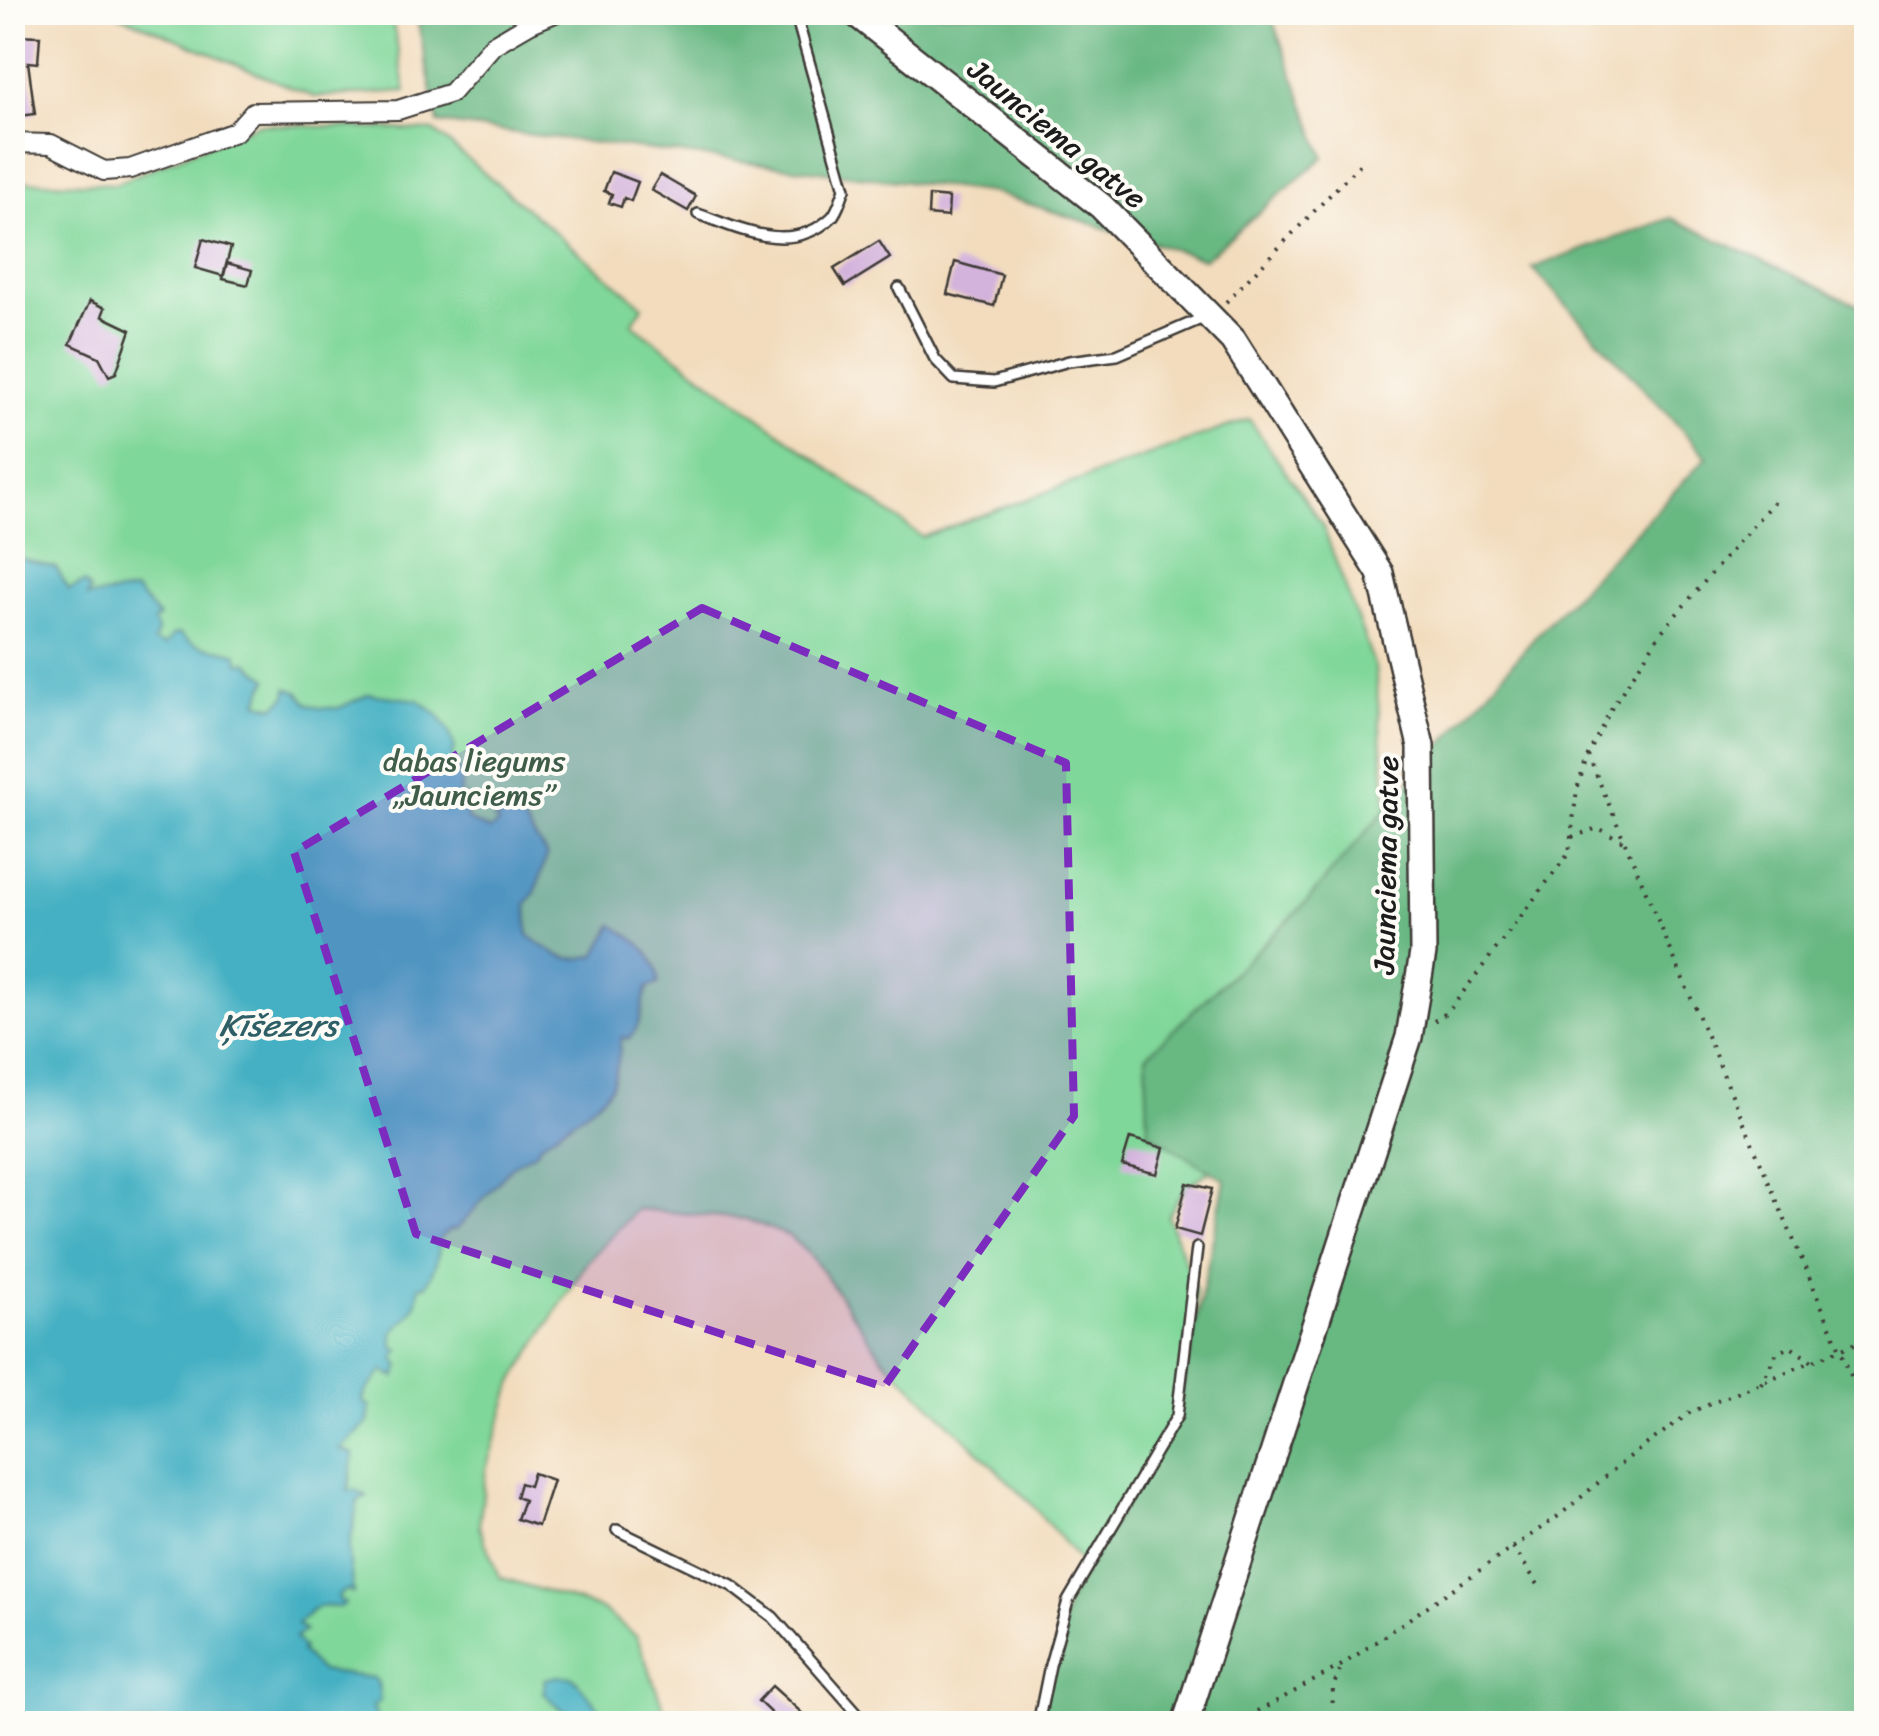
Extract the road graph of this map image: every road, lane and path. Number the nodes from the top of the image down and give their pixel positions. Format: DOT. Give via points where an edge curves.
graph roads {
  1 [pos="557,12"];
  2 [pos="796,12"];
  3 [pos="854,12"];
  4 [pos="12,143"];
  5 [pos="1362,162"];
  6 [pos="698,214"];
  7 [pos="898,288"];
  8 [pos="1210,317"];
  9 [pos="1775,500"];
  10 [pos="1588,755"];
  11 [pos="1572,837"];
  12 [pos="1625,842"];
  13 [pos="1409,1037"];
  14 [pos="1197,1248"];
  15 [pos="1866,1339"];
  16 [pos="1840,1352"];
  17 [pos="1814,1363"];
  18 [pos="1760,1384"];
  19 [pos="1866,1411"];
  20 [pos="616,1530"];
  21 [pos="1513,1547"];
  22 [pos="1541,1589"];
  23 [pos="1342,1665"];
  24 [pos="867,1724"];
  25 [pos="1038,1724"];
  26 [pos="1185,1724"];
  27 [pos="1228,1724"];
  28 [pos="1332,1724"];
  1 -- 4 [label="street" via="493,46 451,93 398,110 253,112 234,132 130,169 104,171 51,144"];
  2 -- 6 [label="lane" via="845,189 834,216 796,239 756,235"];
  3 -- 8 [label="main road, Jaunciema gatve" via="1101,206"];
  5 -- 8 [label="path"];
  7 -- 8 [label="lane" via="935,359 954,379 994,382 1117,355"];
  8 -- 13 [label="main road, Jaunciema gatve" via="1233,340 1380,573 1421,746 1423,952"];
  9 -- 10 [label="path" via="1662,630"];
  10 -- 11 [label="path"];
  10 -- 12 [label="path"];
  11 -- 12 [label="path" via="1598,828"];
  11 -- 13 [label="path" via="1569,853 1448,1012"];
  12 -- 16 [label="path"];
  13 -- 26 [label="main road, Jaunciema gatve"];
  14 -- 25 [label="lane" via="1177,1416 1068,1602"];
  15 -- 16 [label="path"];
  16 -- 17 [label="path"];
  16 -- 19 [label="path"];
  17 -- 18 [label="path"];
  17 -- 18 [label="path" via="1791,1347 1777,1352"];
  18 -- 21 [label="path" via="1691,1412"];
  20 -- 24 [label="lane" via="732,1586 773,1616"];
  21 -- 22 [label="path"];
  21 -- 23 [label="path"];
  23 -- 27 [label="path"];
  23 -- 28 [label="path" via="1333,1688"];
}
